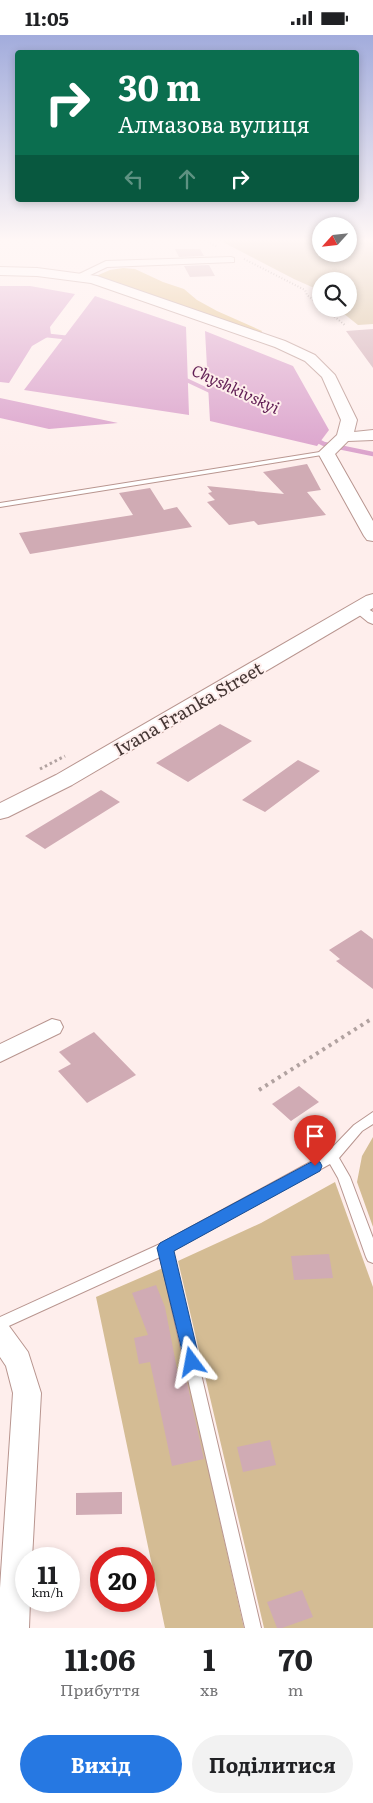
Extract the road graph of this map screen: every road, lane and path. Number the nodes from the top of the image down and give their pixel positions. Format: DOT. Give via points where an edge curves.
graph roads {
  1 [pos="193,313"];
  2 [pos="335,317"];
  3 [pos="346,326"];
  4 [pos="373,435"];
  5 [pos="335,445"];
  6 [pos="0,505"];
  7 [pos="373,536"];
  8 [pos="369,609"];
  9 [pos="69,753"];
  10 [pos="35,772"];
  11 [pos="0,812"];
  12 [pos="373,1018"];
  13 [pos="52,1027"];
  14 [pos="0,1054"];
  15 [pos="259,1090"];
  16 [pos="373,1117"];
  17 [pos="332,1157"];
  18 [pos="165,1248"];
  19 [pos="373,1257"];
  20 [pos="0,1324"];
  21 [pos="0,1334"];
  22 [pos="13,1628"];
  23 [pos="253,1628"];
  1 -- 5 [label="street" via="310,358 328,375 349,420 348,428"];
  2 -- 3 [label="path"];
  4 -- 5 [label="street"];
  5 -- 6 [label="lane"];
  5 -- 7 [label="street"];
  8 -- 11 [label="street, Ivana Franka Street" via="64,780"];
  9 -- 10 [label="path"];
  12 -- 15 [label="path"];
  13 -- 14 [label="street"];
  16 -- 17 [label="lane" via="358,1128"];
  17 -- 18 [label="lane"];
  17 -- 19 [label="lane" via="344,1177"];
  18 -- 20 [label="lane"];
  18 -- 23 [label="lane"];
  21 -- 22 [label="street" via="18,1361 27,1393"];
}
